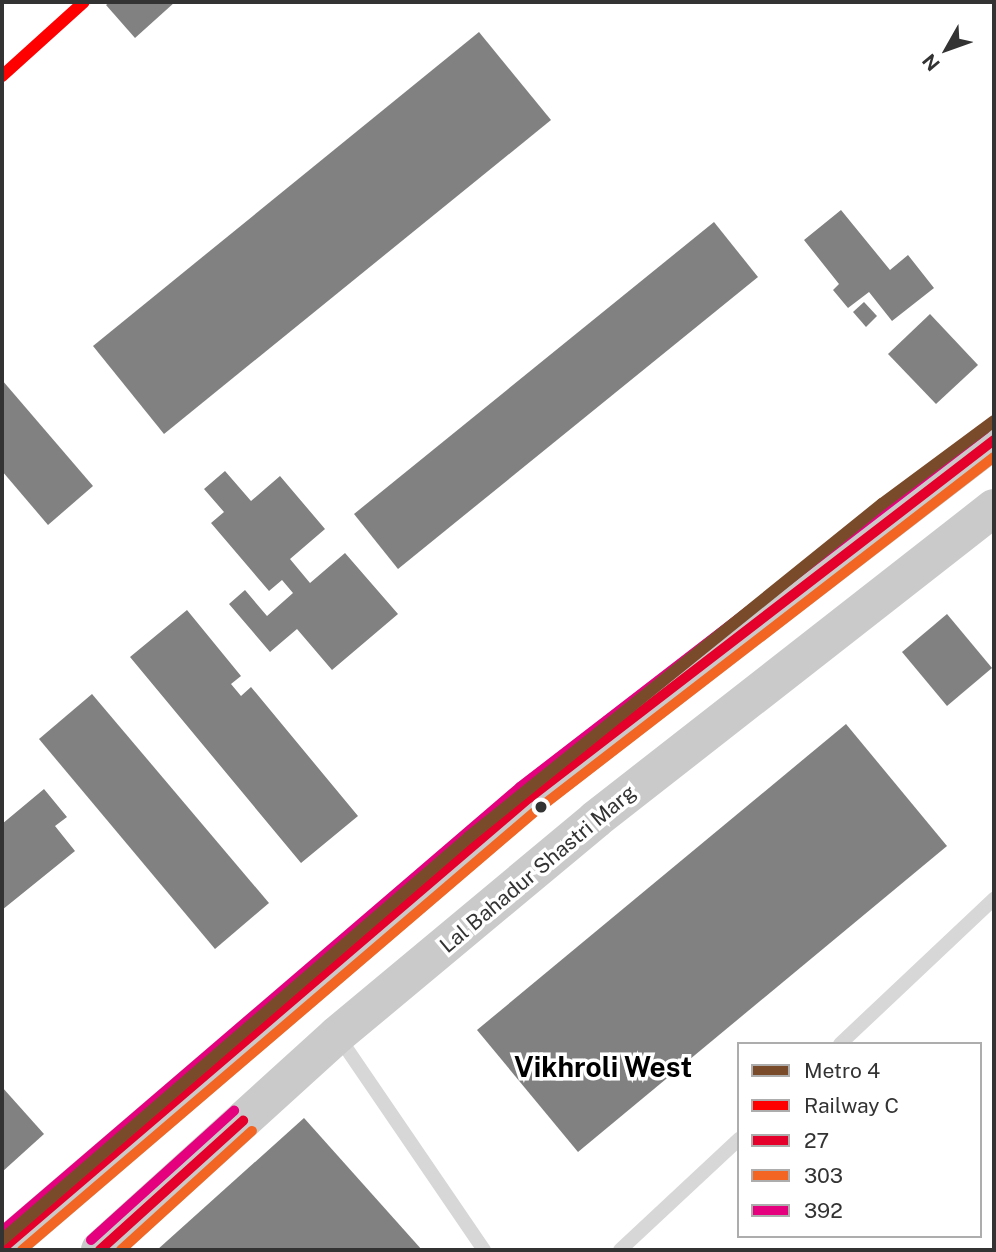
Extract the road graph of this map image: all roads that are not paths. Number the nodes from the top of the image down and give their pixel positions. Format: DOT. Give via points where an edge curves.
graph roads {
  1 [pos="994,440"];
  2 [pos="994,508"];
  3 [pos="560,775"];
  4 [pos="596,819"];
  5 [pos="994,899"];
  6 [pos="337,1035"];
  7 [pos="842,1042"];
  8 [pos="737,1141"];
  9 [pos="2,1249"];
  10 [pos="100,1250"];
  11 [pos="484,1250"];
  12 [pos="620,1250"];
  1 -- 3 [label="main road"];
  2 -- 4 [label="main road, Lal Bahadur Shastri Marg"];
  3 -- 4 [label="main road"];
  3 -- 9 [label="main road"];
  4 -- 6 [label="main road, Lal Bahadur Shastri Marg"];
  5 -- 7 [label="lane"];
  6 -- 10 [label="main road, Lal Bahadur Shastri Marg"];
  6 -- 11 [label="lane"];
  8 -- 12 [label="lane"];
}
